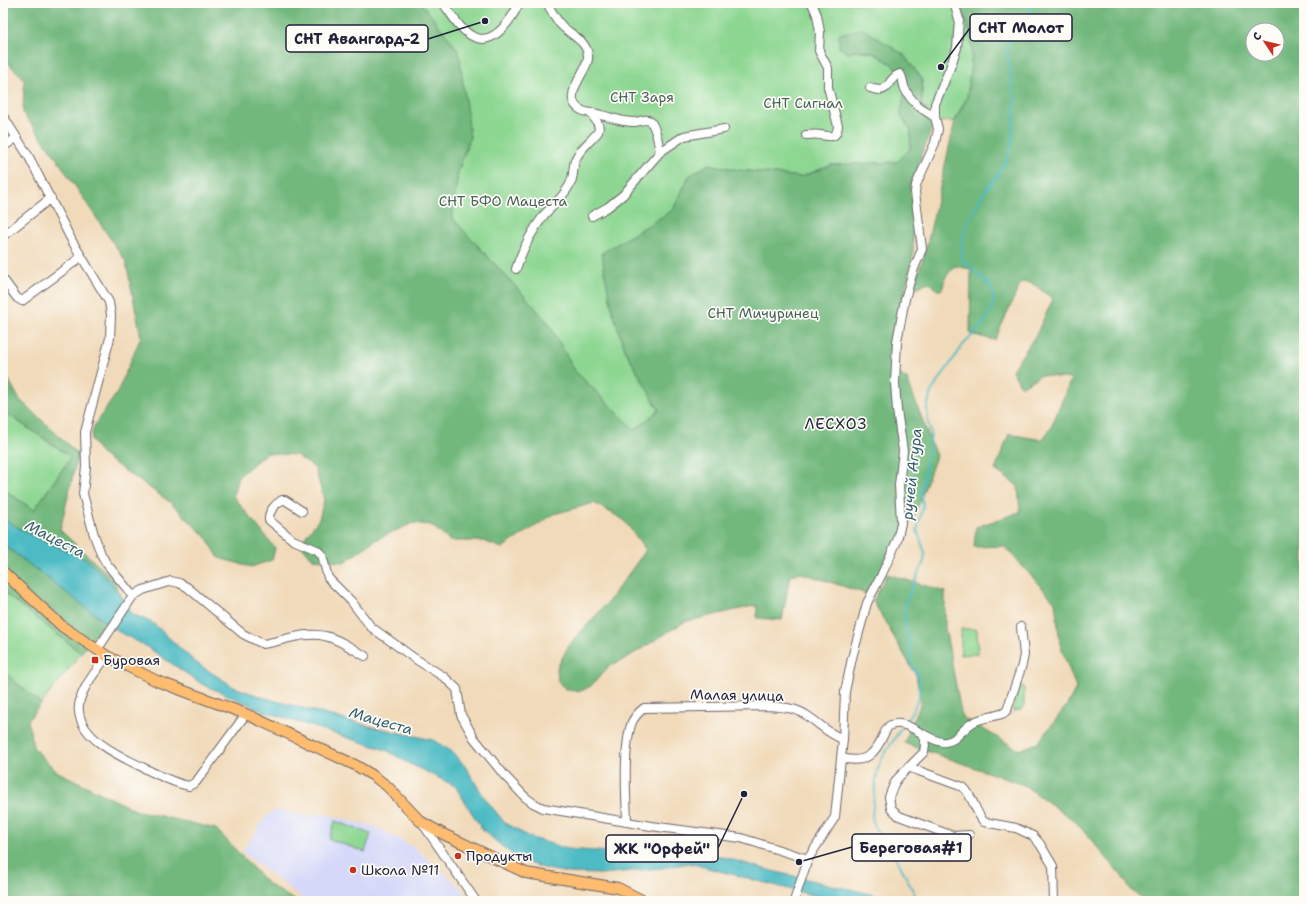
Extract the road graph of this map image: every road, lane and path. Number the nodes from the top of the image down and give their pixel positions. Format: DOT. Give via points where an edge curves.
graph roads {
  1 [pos="443,3"];
  2 [pos="519,3"];
  3 [pos="547,3"];
  4 [pos="812,3"];
  5 [pos="954,3"];
  6 [pos="870,88"];
  7 [pos="591,114"];
  8 [pos="3,116"];
  9 [pos="935,117"];
  10 [pos="724,129"];
  11 [pos="806,135"];
  12 [pos="16,138"];
  13 [pos="3,148"];
  14 [pos="660,152"];
  15 [pos="50,198"];
  16 [pos="592,216"];
  17 [pos="3,236"];
  18 [pos="81,257"];
  19 [pos="516,269"];
  20 [pos="3,279"];
  21 [pos="302,511"];
  22 [pos="3,572"];
  23 [pos="131,598"];
  24 [pos="1021,627"];
  25 [pos="97,650"];
  26 [pos="107,656"];
  27 [pos="365,656"];
  28 [pos="246,714"];
  29 [pos="923,735"];
  30 [pos="843,740"];
  31 [pos="842,758"];
  32 [pos="908,767"];
  33 [pos="420,821"];
  34 [pos="627,821"];
  35 [pos="968,835"];
  36 [pos="808,859"];
  37 [pos="476,901"];
  38 [pos="644,901"];
  39 [pos="794,901"];
  40 [pos="1054,901"];
  1 -- 2 [label="street" via="461,27 478,39 489,38 499,32"];
  3 -- 7 [label="street" via="561,26 578,38 589,56 576,86 573,101 578,108"];
  4 -- 11 [label="street" via="820,32 819,50 828,68 828,87 838,126 834,136"];
  5 -- 9 [label="street" via="959,19 957,48 935,104"];
  6 -- 9 [label="street" via="885,89 895,75 900,74 908,94 918,106"];
  7 -- 14 [label="street" via="601,114 620,121 648,120 657,136"];
  7 -- 19 [label="street" via="598,123 598,132 581,150 574,163 569,186 536,228"];
  8 -- 12 [label="street"];
  9 -- 30 [label="street" via="938,129 935,144 915,192 922,249 905,299 897,341 895,383 903,451 899,485 901,523 897,541 868,602 859,632 845,692"];
  10 -- 14 [label="street" via="684,136"];
  12 -- 13 [label="street"];
  12 -- 15 [label="street"];
  14 -- 16 [label="street" via="623,195"];
  15 -- 17 [label="street"];
  15 -- 18 [label="street"];
  18 -- 20 [label="street" via="22,300 17,298"];
  18 -- 23 [label="street" via="109,302 111,316 110,338 85,432 86,467 83,494 96,542 106,563"];
  21 -- 34 [label="street" via="282,500 268,516 269,520 293,540 310,546 322,555 328,578 351,601 370,627 444,677 457,689 461,715 474,738 505,776 533,804 543,808"];
  22 -- 25 [label="main road" via="63,627"];
  23 -- 25 [label="street"];
  23 -- 27 [label="street" via="143,590 171,581 187,587 243,634 263,644 304,635 325,636"];
  24 -- 29 [label="street" via="1024,655 1007,710 972,723 951,741 941,742"];
  25 -- 26 [label="main road"];
  26 -- 28 [label="main road" via="158,681"];
  26 -- 28 [label="street" via="81,697 78,711 82,722 90,734 103,745 165,778 189,786 196,782"];
  28 -- 33 [label="main road" via="367,772 387,786"];
  29 -- 31 [label="street" via="909,727 890,725 877,748 869,756 858,760"];
  29 -- 32 [label="street" via="924,752"];
  30 -- 31 [label="street"];
  30 -- 34 [label="street, Малая улица" via="828,732 806,714 794,709 766,706 644,708 632,722 627,745"];
  31 -- 36 [label="street" via="835,817"];
  32 -- 35 [label="street" via="890,793 890,808 899,816 954,836"];
  32 -- 40 [label="street" via="966,790 984,822 1016,828 1033,836 1052,866"];
  33 -- 37 [label="street"];
  33 -- 38 [label="main road" via="526,873 618,888"];
  34 -- 36 [label="street" via="742,838"];
  36 -- 39 [label="street"];
}
